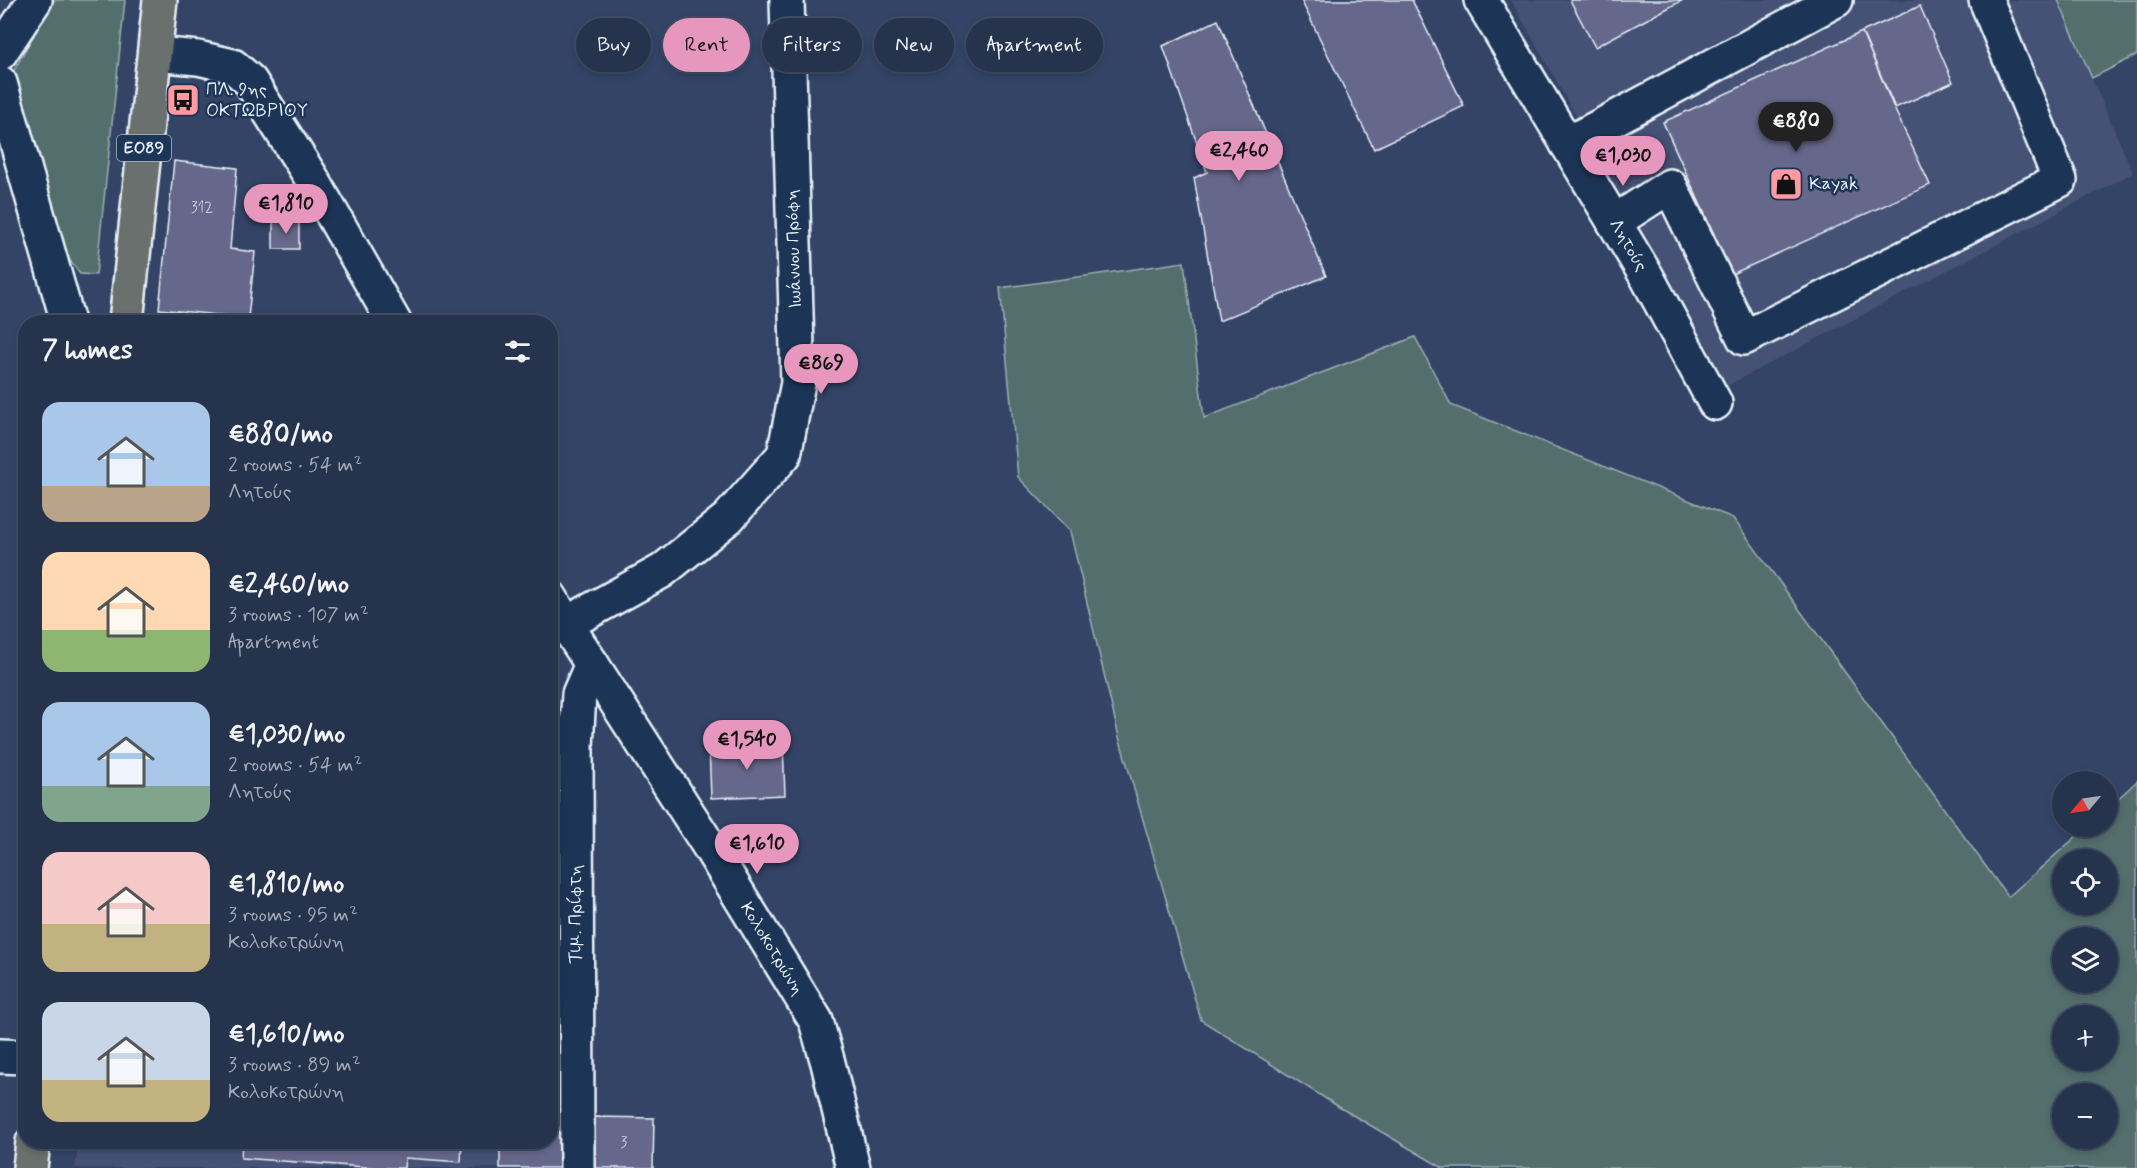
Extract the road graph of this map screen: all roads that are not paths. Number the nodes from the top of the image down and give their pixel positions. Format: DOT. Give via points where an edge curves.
graph roads {
  1 [pos="35,0"];
  2 [pos="160,0"];
  3 [pos="787,0"];
  4 [pos="1481,0"];
  5 [pos="1836,0"];
  6 [pos="1986,0"];
  7 [pos="0,52"];
  8 [pos="155,54"];
  9 [pos="0,83"];
  10 [pos="1567,144"];
  11 [pos="1614,222"];
  12 [pos="66,315"];
  13 [pos="127,315"];
  14 [pos="390,315"];
  15 [pos="1715,402"];
  16 [pos="558,614"];
  17 [pos="558,618"];
  18 [pos="592,664"];
  19 [pos="0,1056"];
  20 [pos="18,1057"];
  21 [pos="32,1149"];
  22 [pos="30,1168"];
  23 [pos="577,1168"];
  24 [pos="853,1168"];
  1 -- 7 [label="street"];
  2 -- 8 [label="main road, ΕΟ89"];
  3 -- 16 [label="street, Ιωάννου Πρόφη" via="798,383 784,455 728,518 662,571"];
  4 -- 10 [label="street, Λητούς"];
  5 -- 10 [label="street"];
  6 -- 11 [label="street" via="2060,180 1744,338 1670,186"];
  8 -- 13 [label="main road, ΕΟ89"];
  8 -- 14 [label="street" via="233,66 250,81 311,177"];
  9 -- 12 [label="street"];
  10 -- 11 [label="street, Λητούς"];
  11 -- 15 [label="street, Λητούς"];
  17 -- 18 [label="street, Κολοκοτρώνη"];
  18 -- 23 [label="street, Τιμ. Πρίφτη" via="579,694 576,746"];
  18 -- 24 [label="street, Κολοκοτρώνη" via="816,1021"];
  19 -- 20 [label="street"];
  21 -- 22 [label="main road"];
}
